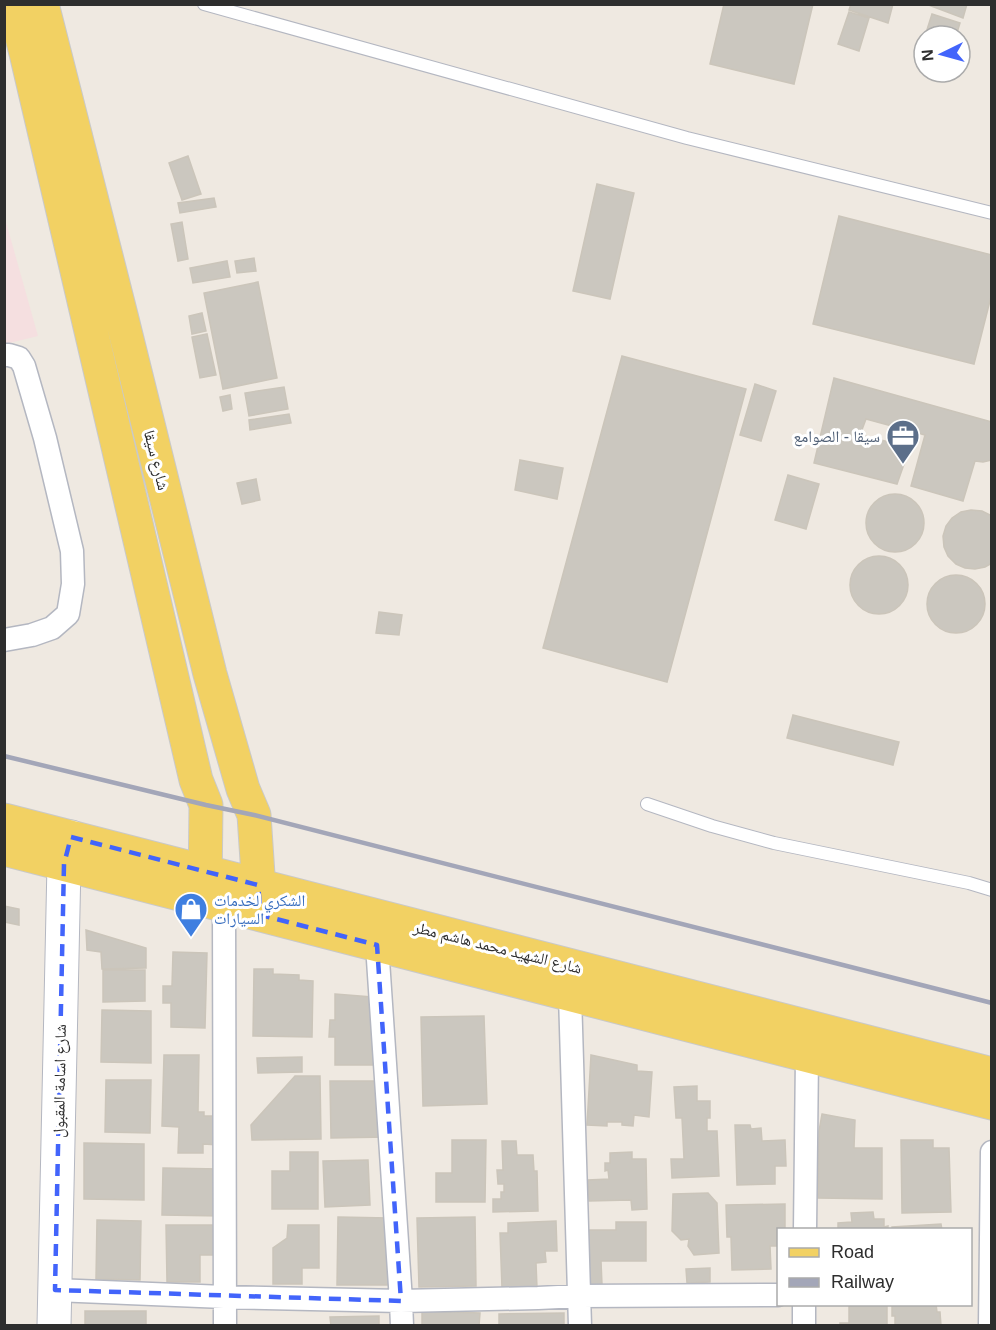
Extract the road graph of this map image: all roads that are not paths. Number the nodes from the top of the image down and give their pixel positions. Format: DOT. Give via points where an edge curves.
graph roads {
  1 [pos="13,4"];
  2 [pos="42,4"];
  3 [pos="204,4"];
  4 [pos="15,56"];
  5 [pos="992,213"];
  6 [pos="4,355"];
  7 [pos="4,640"];
  8 [pos="648,804"];
  9 [pos="4,820"];
  10 [pos="4,849"];
  11 [pos="67,851"];
  12 [pos="992,890"];
  13 [pos="211,893"];
  14 [pos="259,900"];
  15 [pos="376,945"];
  16 [pos="570,995"];
  17 [pos="807,1056"];
  18 [pos="992,1074"];
  19 [pos="992,1103"];
  20 [pos="992,1152"];
  21 [pos="805,1228"];
  22 [pos="55,1290"];
  23 [pos="777,1295"];
  24 [pos="579,1296"];
  25 [pos="224,1298"];
  26 [pos="401,1300"];
  27 [pos="804,1306"];
  28 [pos="54,1326"];
  29 [pos="225,1326"];
  30 [pos="402,1326"];
  31 [pos="580,1326"];
  32 [pos="804,1326"];
  33 [pos="990,1326"];
  1 -- 4 [label="main road, شارع سيقا"];
  2 -- 14 [label="main road, شارع سيقا" via="210,674 254,815"];
  3 -- 5 [label="lane" via="687,138"];
  4 -- 13 [label="main road, شارع سيقا" via="196,780 206,805"];
  6 -- 7 [label="street" via="19,358 24,366 72,551 73,584 68,614 52,628"];
  8 -- 12 [label="lane" via="774,843"];
  9 -- 11 [label="main road, شارع الشهيد محمد هاشم مطر"];
  10 -- 11 [label="main road, شارع الشهيد محمد هاشم مطر"];
  11 -- 13 [label="main road, شارع الشهيد محمد هاشم مطر"];
  11 -- 22 [label="street, شارع اسامة المقبول"];
  13 -- 14 [label="main road, شارع الشهيد محمد هاشم مطر"];
  13 -- 25 [label="street"];
  14 -- 15 [label="main road, شارع الشهيد محمد هاشم مطر"];
  14 -- 18 [label="main road, شارع الشهيد محمد هاشم مطر"];
  15 -- 16 [label="main road, شارع الشهيد محمد هاشم مطر"];
  15 -- 26 [label="street"];
  16 -- 17 [label="main road, شارع الشهيد محمد هاشم مطر"];
  16 -- 24 [label="street"];
  17 -- 19 [label="main road, شارع الشهيد محمد هاشم مطر"];
  17 -- 21 [label="street"];
  20 -- 33 [label="street"];
  22 -- 25 [label="street"];
  22 -- 28 [label="street, شارع اسامة المقبول"];
  23 -- 24 [label="street"];
  24 -- 26 [label="street"];
  24 -- 31 [label="street"];
  25 -- 26 [label="street"];
  25 -- 29 [label="street"];
  26 -- 30 [label="street"];
  27 -- 32 [label="street"];
}
